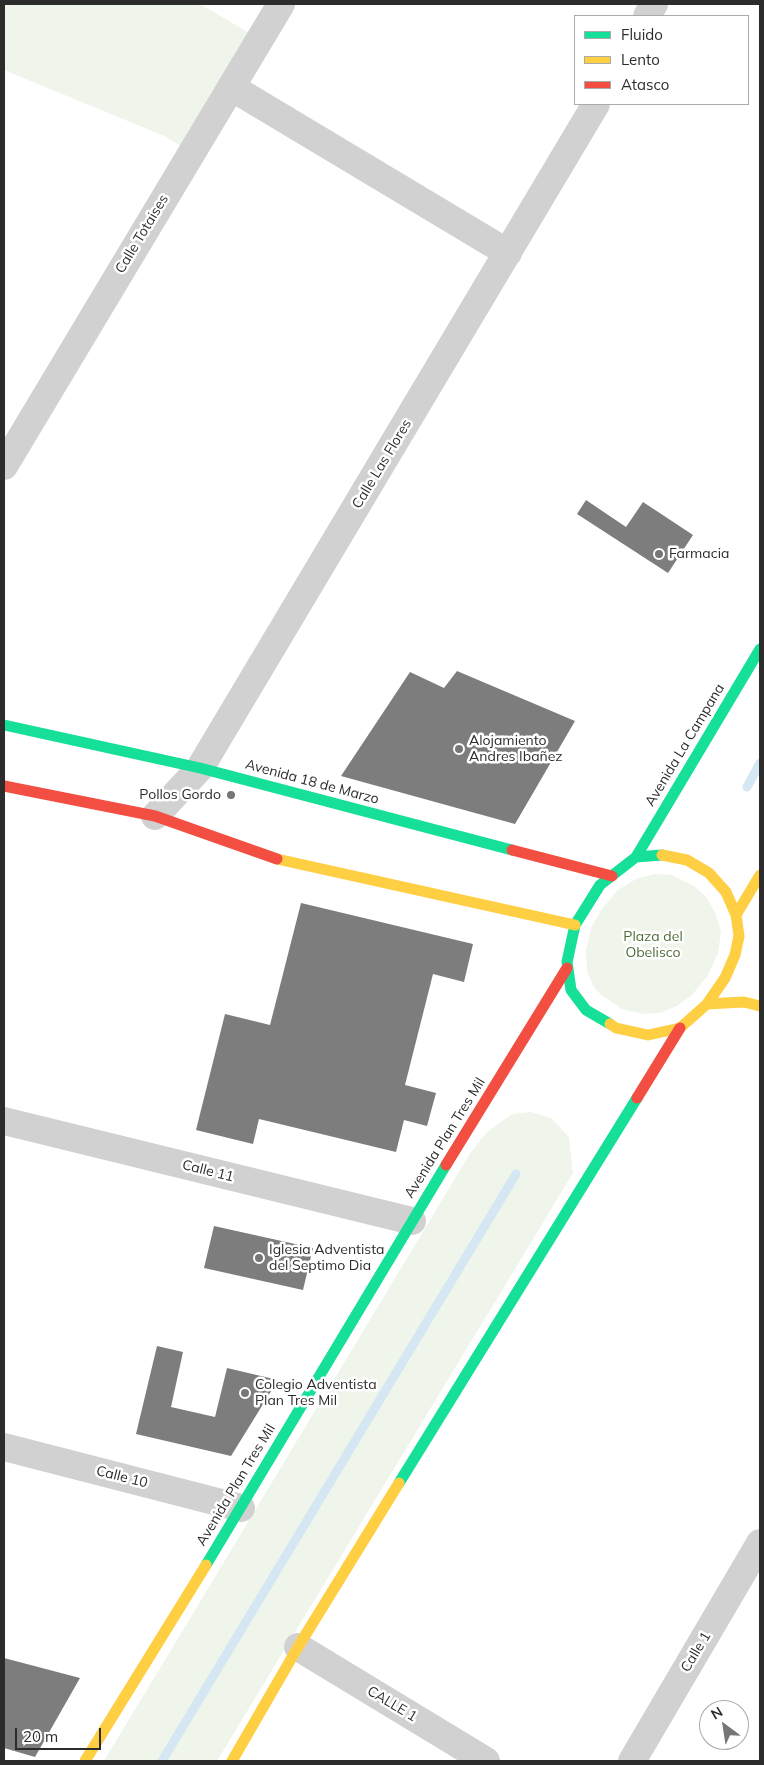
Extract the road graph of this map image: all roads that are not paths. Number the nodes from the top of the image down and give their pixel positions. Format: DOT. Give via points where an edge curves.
graph roads {
  1 [pos="281,4"];
  2 [pos="654,4"];
  3 [pos="648,15"];
  4 [pos="231,87"];
  5 [pos="595,105"];
  6 [pos="508,253"];
  7 [pos="4,466"];
  8 [pos="760,649"];
  9 [pos="4,725"];
  10 [pos="200,768"];
  11 [pos="4,786"];
  12 [pos="155,816"];
  13 [pos="636,857"];
  14 [pos="760,875"];
  15 [pos="612,876"];
  16 [pos="736,915"];
  17 [pos="575,925"];
  18 [pos="567,968"];
  19 [pos="708,1004"];
  20 [pos="760,1006"];
  21 [pos="680,1028"];
  22 [pos="4,1121"];
  23 [pos="412,1222"];
  24 [pos="4,1447"];
  25 [pos="240,1508"];
  26 [pos="760,1543"];
  27 [pos="298,1648"];
  28 [pos="85,1761"];
  29 [pos="232,1761"];
  30 [pos="486,1761"];
  31 [pos="632,1761"];
  1 -- 4 [label="street, Calle Totaises"];
  2 -- 3 [label="street"];
  4 -- 6 [label="street"];
  4 -- 7 [label="street, Calle Totaises"];
  5 -- 6 [label="street, Calle Las Flores"];
  6 -- 10 [label="street, Calle Las Flores"];
  8 -- 13 [label="main road, Avenida La Campana"];
  9 -- 10 [label="main road, Avenida 18 de Marzo"];
  10 -- 12 [label="street, Calle Las Flores"];
  10 -- 15 [label="main road, Avenida 18 de Marzo"];
  11 -- 12 [label="main road"];
  12 -- 17 [label="main road" via="272,858"];
  13 -- 15 [label="main road"];
  13 -- 16 [label="main road" via="662,855 687,860 709,873 726,892"];
  14 -- 16 [label="main road"];
  15 -- 17 [label="main road" via="600,885"];
  16 -- 19 [label="main road" via="743,938 725,978"];
  17 -- 18 [label="main road"];
  18 -- 21 [label="main road" via="571,990 586,1010 616,1028 648,1035"];
  18 -- 23 [label="main road, Avenida Plan Tres Mil"];
  19 -- 20 [label="main road" via="744,1002"];
  19 -- 21 [label="main road"];
  21 -- 27 [label="main road"];
  22 -- 23 [label="street, Calle 11"];
  23 -- 25 [label="main road, Avenida Plan Tres Mil"];
  24 -- 25 [label="street, Calle 10"];
  25 -- 28 [label="main road, Avenida Plan Tres Mil"];
  26 -- 31 [label="street, Calle 1"];
  27 -- 29 [label="main road"];
  27 -- 30 [label="street, CALLE 1"];
}
